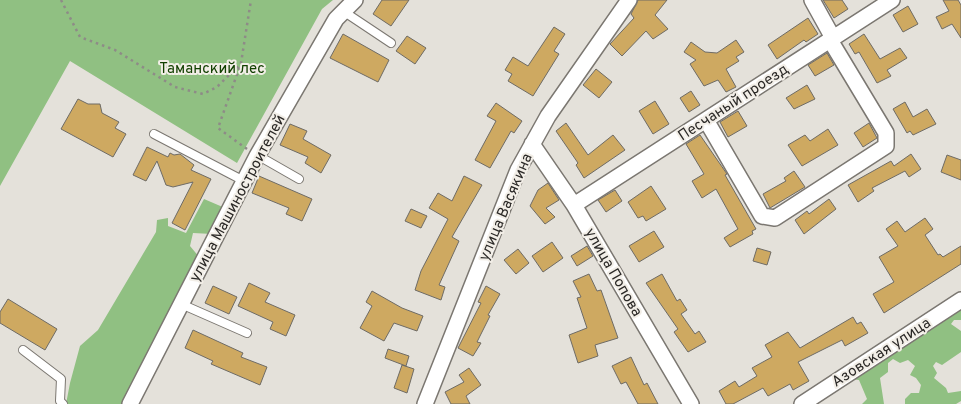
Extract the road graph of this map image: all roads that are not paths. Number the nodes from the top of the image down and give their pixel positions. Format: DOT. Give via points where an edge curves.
graph roads {
  1 [pos="356,0"];
  2 [pos="629,0"];
  3 [pos="812,0"];
  4 [pos="892,0"];
  5 [pos="344,11"];
  6 [pos="832,39"];
  7 [pos="392,43"];
  8 [pos="706,120"];
  9 [pos="154,134"];
  10 [pos="532,144"];
  11 [pos="257,155"];
  12 [pos="300,179"];
  13 [pos="244,181"];
  14 [pos="574,205"];
  15 [pos="961,300"];
  16 [pos="181,304"];
  17 [pos="247,333"];
  18 [pos="23,350"];
  19 [pos="63,404"];
  20 [pos="130,404"];
  21 [pos="425,404"];
  22 [pos="691,404"];
  23 [pos="802,404"];
  1 -- 5 [label="street, улица Машиностроителей"];
  2 -- 10 [label="street, улица Васякина"];
  3 -- 6 [label="street"];
  4 -- 6 [label="street, Песчаный проезд"];
  5 -- 7 [label="lane"];
  5 -- 11 [label="street, улица Машиностроителей" via="336,19"];
  6 -- 8 [label="street, Песчаный проезд"];
  6 -- 8 [label="street" via="886,133 886,146 783,213 775,218 762,216"];
  8 -- 14 [label="street, Песчаный проезд"];
  9 -- 13 [label="lane"];
  10 -- 14 [label="street, улица Попова"];
  10 -- 21 [label="street, улица Васякина" via="518,170"];
  11 -- 12 [label="lane"];
  11 -- 13 [label="street, улица Машиностроителей"];
  13 -- 16 [label="street, улица Машиностроителей"];
  14 -- 22 [label="street, улица Попова"];
  15 -- 23 [label="street, Азовская улица"];
  16 -- 17 [label="lane"];
  16 -- 20 [label="street, улица Машиностроителей"];
  18 -- 19 [label="lane" via="61,380 60,401"];
}
